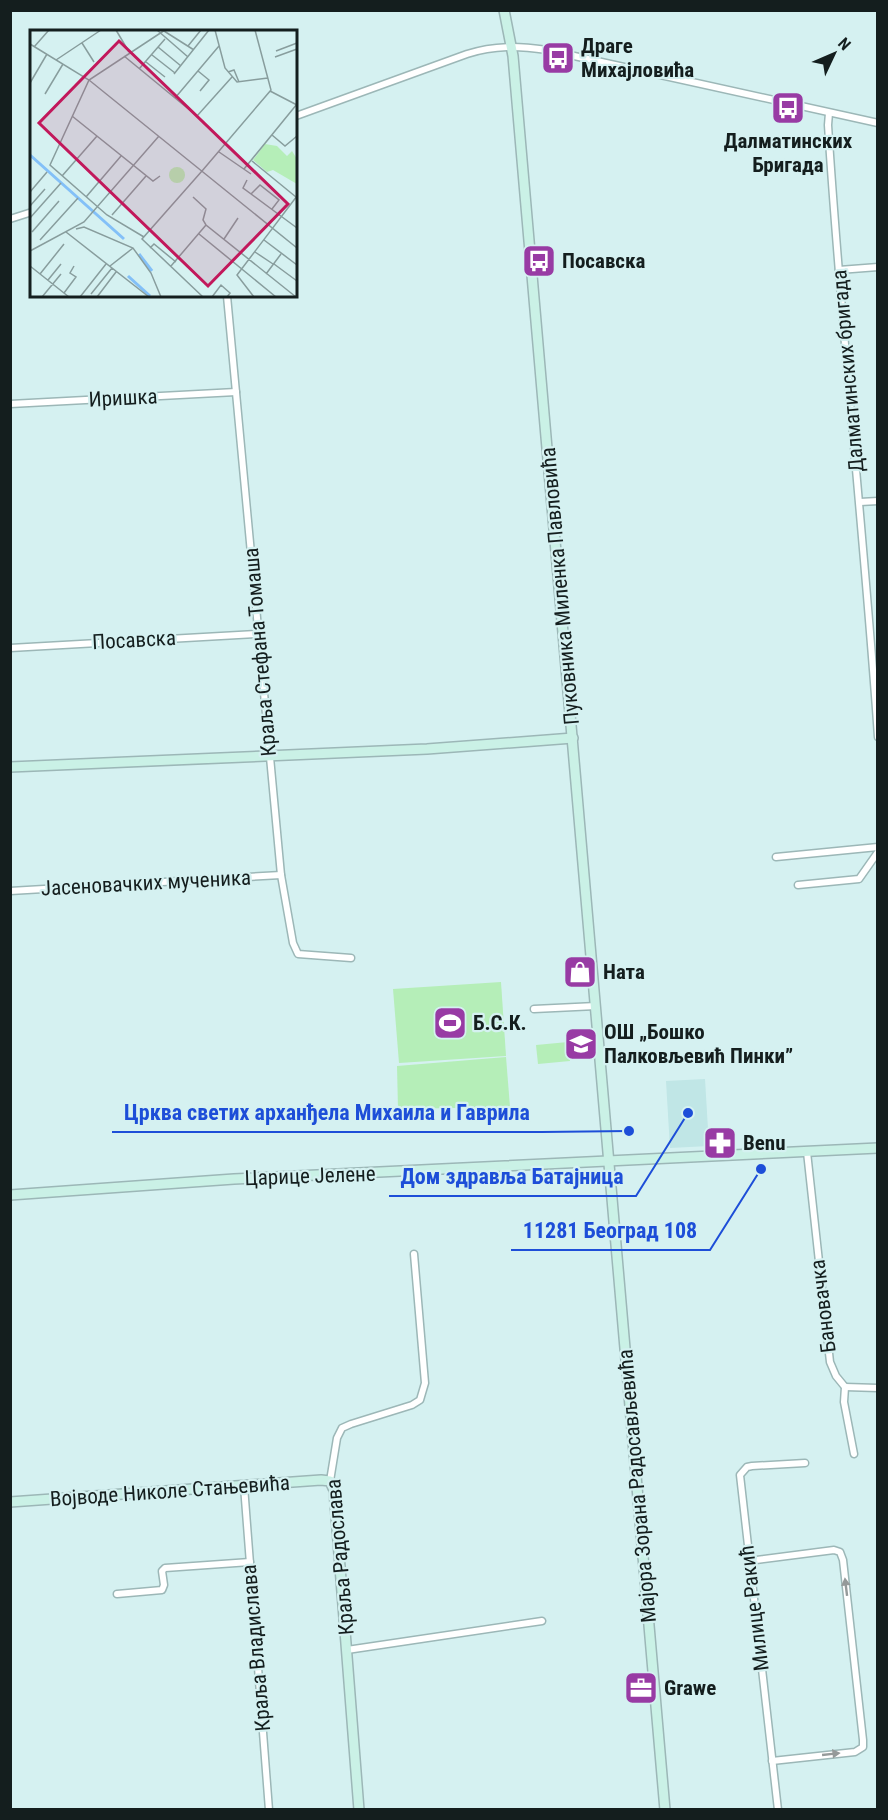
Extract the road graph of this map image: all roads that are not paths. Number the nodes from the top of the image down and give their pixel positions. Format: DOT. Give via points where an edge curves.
graph roads {
  1 [pos="504,10"];
  2 [pos="512,46"];
  3 [pos="829,113"];
  4 [pos="297,116"];
  5 [pos="878,123"];
  6 [pos="30,213"];
  7 [pos="10,219"];
  8 [pos="878,267"];
  9 [pos="839,270"];
  10 [pos="227,297"];
  11 [pos="236,392"];
  12 [pos="10,404"];
  13 [pos="878,501"];
  14 [pos="860,502"];
  15 [pos="878,619"];
  16 [pos="870,620"];
  17 [pos="258,634"];
  18 [pos="10,648"];
  19 [pos="878,737"];
  20 [pos="573,738"];
  21 [pos="270,757"];
  22 [pos="10,767"];
  23 [pos="878,847"];
  24 [pos="878,852"];
  25 [pos="776,857"];
  26 [pos="281,875"];
  27 [pos="798,885"];
  28 [pos="10,891"];
  29 [pos="351,958"];
  30 [pos="596,1006"];
  31 [pos="534,1009"];
  32 [pos="878,1148"];
  33 [pos="807,1152"];
  34 [pos="610,1162"];
  35 [pos="10,1195"];
  36 [pos="414,1254"];
  37 [pos="845,1387"];
  38 [pos="878,1388"];
  39 [pos="854,1454"];
  40 [pos="805,1463"];
  41 [pos="330,1481"];
  42 [pos="244,1486"];
  43 [pos="10,1502"];
  44 [pos="749,1561"];
  45 [pos="250,1562"];
  46 [pos="117,1594"];
  47 [pos="542,1621"];
  48 [pos="347,1650"];
  49 [pos="772,1761"];
  50 [pos="269,1809"];
  51 [pos="359,1809"];
  52 [pos="664,1809"];
  53 [pos="778,1809"];
  1 -- 2 [label="main road, Пуковника Миленка Павловића"];
  2 -- 3 [label="street" via="548,50"];
  2 -- 4 [label="street" via="483,48"];
  2 -- 20 [label="main road, Пуковника Миленка Павловића"];
  3 -- 5 [label="street"];
  3 -- 9 [label="street, Далматинских бригада"];
  6 -- 7 [label="street"];
  8 -- 9 [label="street"];
  9 -- 14 [label="street, Далматинских бригада"];
  10 -- 11 [label="street, Краља Стефана Томаша"];
  11 -- 12 [label="street, Иришка"];
  11 -- 17 [label="street, Краља Стефана Томаша"];
  13 -- 14 [label="street"];
  14 -- 16 [label="street, Далматинских бригада"];
  15 -- 16 [label="street"];
  16 -- 19 [label="street, Далматинских бригада"];
  17 -- 18 [label="street, Посавска"];
  17 -- 21 [label="street, Краља Стефана Томаша"];
  20 -- 21 [label="main road"];
  20 -- 30 [label="main road, Пуковника Миленка Павловића"];
  21 -- 22 [label="main road"];
  21 -- 26 [label="street, Краља Стефана Томаша"];
  23 -- 25 [label="street"];
  24 -- 27 [label="street" via="859,879"];
  26 -- 28 [label="street, Јасеновачких мученика"];
  26 -- 29 [label="street, Краља Стефана Томаша" via="298,954"];
  30 -- 31 [label="street"];
  30 -- 34 [label="main road, Пуковника Миленка Павловића"];
  32 -- 33 [label="main road, Царице Јелене"];
  33 -- 34 [label="main road, Царице Јелене"];
  33 -- 37 [label="street, Бановачка" via="830,1362"];
  34 -- 35 [label="main road, Царице Јелене" via="234,1179"];
  34 -- 52 [label="main road, Мајора Зорана Радосављевића"];
  36 -- 41 [label="street, Краља Радослава" via="423,1392 412,1405 342,1428"];
  37 -- 38 [label="street"];
  37 -- 39 [label="street, Бановачка"];
  40 -- 44 [label="street, Милице Ракић" via="752,1466 740,1475"];
  41 -- 42 [label="main road, Војводе Николе Стањевића"];
  41 -- 48 [label="main road, Краља Радослава" via="334,1490"];
  42 -- 43 [label="main road, Војводе Николе Стањевића"];
  42 -- 45 [label="street, Краља Владислава"];
  44 -- 49 [label="street, Милице Ракић"];
  49 -- 44 [label="street, one-way" via="855,1752 862,1747 844,1571 842,1555 834,1550"];
  45 -- 46 [label="street" via="165,1568 162,1590"];
  45 -- 50 [label="street, Краља Владислава"];
  47 -- 48 [label="street"];
  48 -- 51 [label="main road, Краља Радослава"];
  49 -- 53 [label="street, Милице Ракић"];
}
